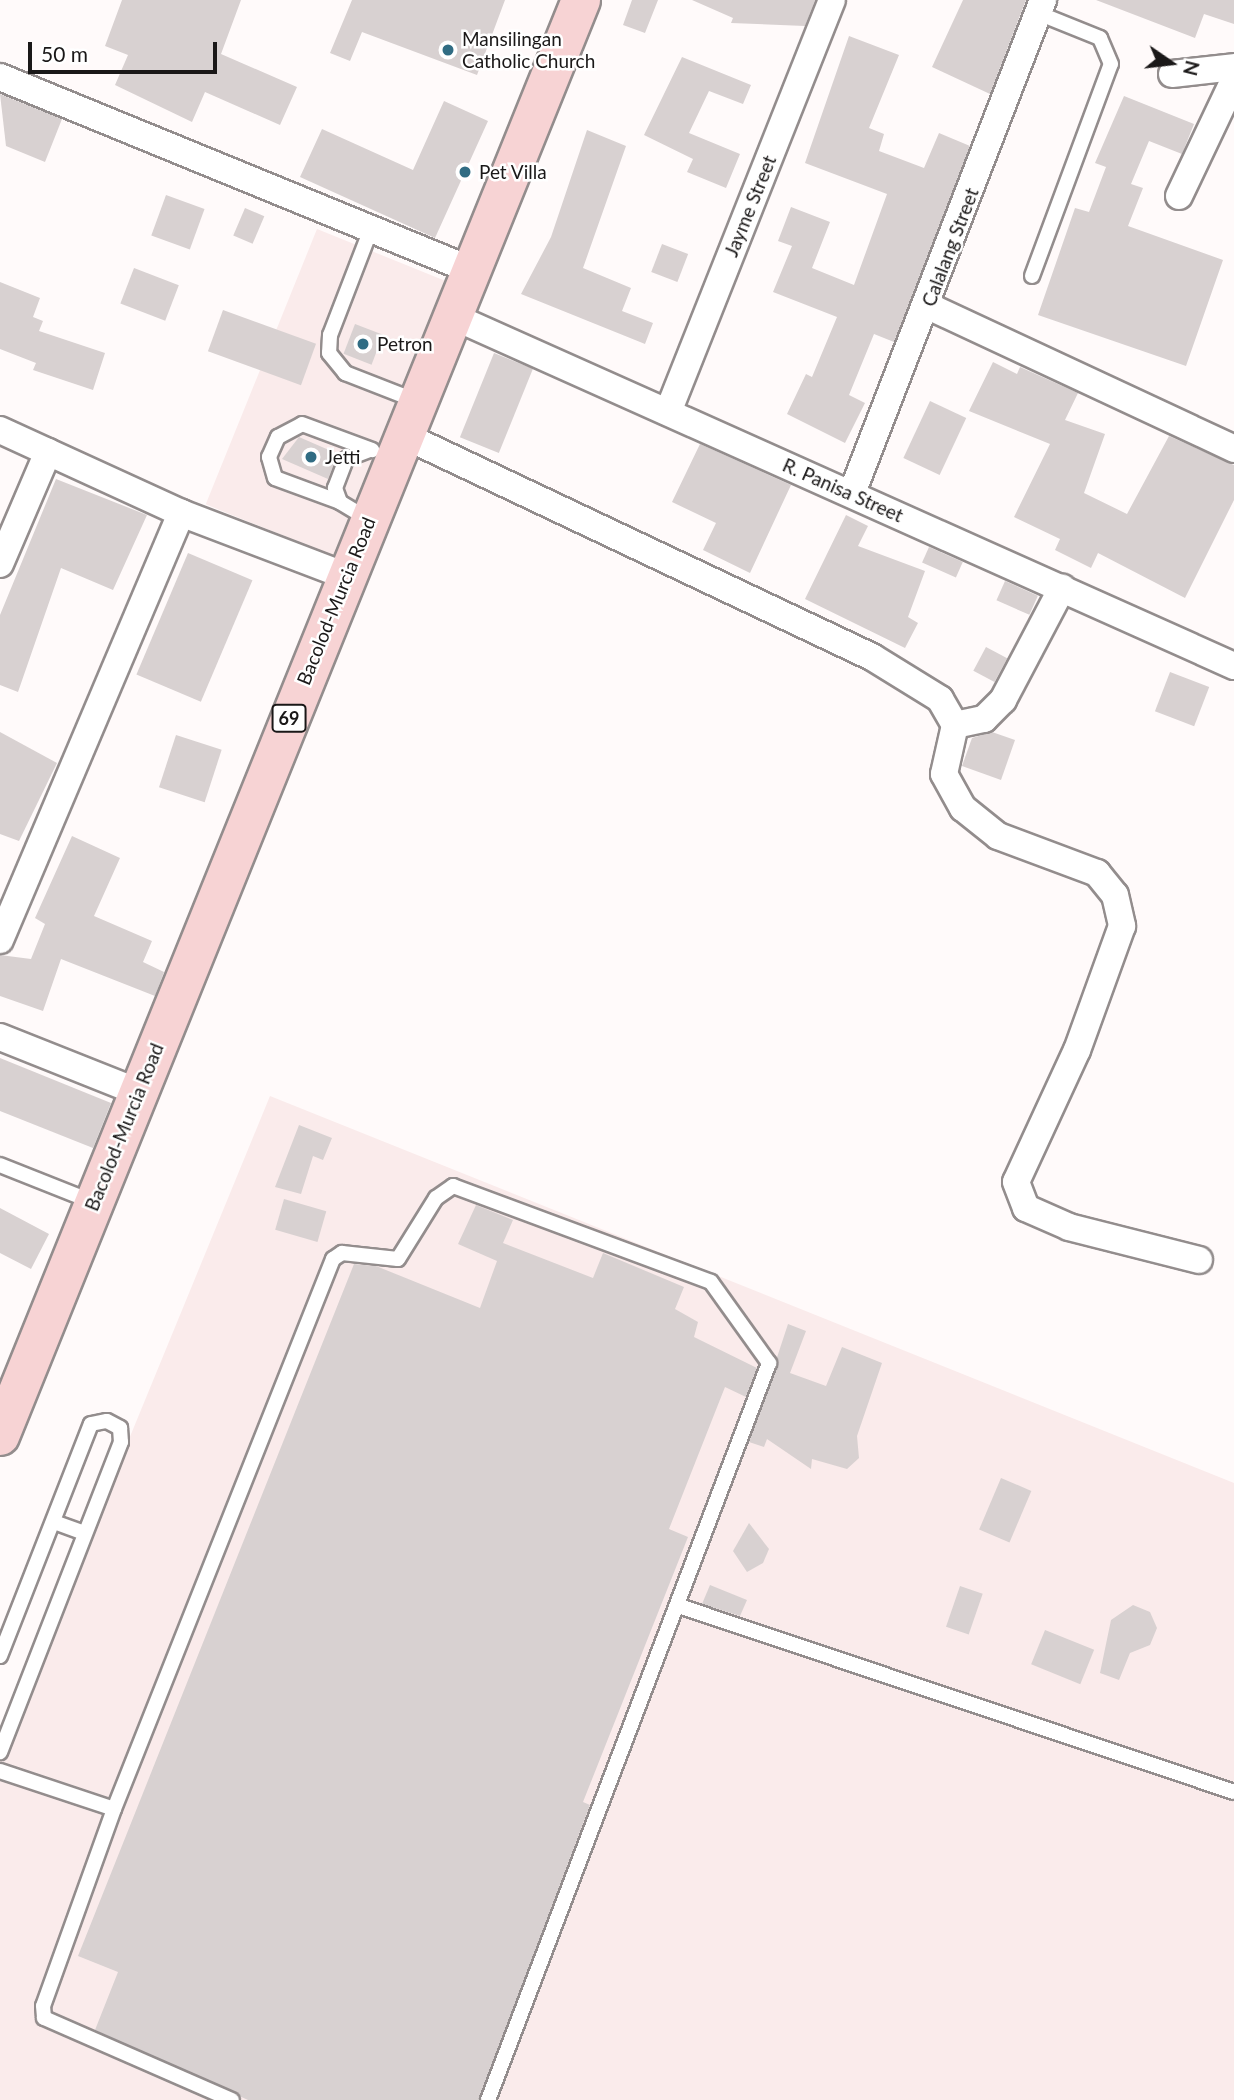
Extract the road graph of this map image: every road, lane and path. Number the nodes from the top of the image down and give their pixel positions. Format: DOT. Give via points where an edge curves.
graph roads {
  1 [pos="581,0"];
  2 [pos="832,0"];
  3 [pos="1041,7"];
  4 [pos="1234,67"];
  5 [pos="1172,74"];
  6 [pos="0,78"];
  7 [pos="1234,80"];
  8 [pos="1179,196"];
  9 [pos="371,229"];
  10 [pos="471,270"];
  11 [pos="1032,276"];
  12 [pos="928,306"];
  13 [pos="452,316"];
  14 [pos="668,412"];
  15 [pos="0,430"];
  16 [pos="397,435"];
  17 [pos="1234,449"];
  18 [pos="48,452"];
  19 [pos="852,493"];
  20 [pos="354,511"];
  21 [pos="181,513"];
  22 [pos="0,564"];
  23 [pos="346,576"];
  24 [pos="1062,588"];
  25 [pos="1234,666"];
  26 [pos="955,725"];
  27 [pos="0,940"];
  28 [pos="0,1037"];
  29 [pos="138,1092"];
  30 [pos="0,1165"];
  31 [pos="94,1202"];
  32 [pos="1199,1260"];
  33 [pos="0,1436"];
  34 [pos="54,1521"];
  35 [pos="84,1533"];
  36 [pos="679,1606"];
  37 [pos="0,1656"];
  38 [pos="7,1715"];
  39 [pos="0,1752"];
  40 [pos="0,1771"];
  41 [pos="1234,1792"];
  42 [pos="114,1809"];
  43 [pos="232,2100"];
  44 [pos="488,2100"];
  1 -- 10 [label="main road, Bacolod-Murcia Road / 69"];
  2 -- 14 [label="street, Jayme Street"];
  3 -- 11 [label="lane" via="1100,38 1111,64"];
  3 -- 12 [label="street, Calalang Street"];
  4 -- 5 [label="street"];
  6 -- 9 [label="street"];
  7 -- 8 [label="street"];
  9 -- 10 [label="street"];
  9 -- 16 [label="lane" via="330,335 329,353"];
  10 -- 13 [label="main road, Bacolod-Murcia Road / 69"];
  12 -- 17 [label="street"];
  12 -- 19 [label="street, Calalang Street"];
  13 -- 14 [label="street, R. Panisa Street"];
  13 -- 16 [label="main road, Bacolod-Murcia Road / 69"];
  14 -- 19 [label="street, R. Panisa Street"];
  15 -- 18 [label="street"];
  16 -- 20 [label="main road, Bacolod-Murcia Road / 69"];
  16 -- 20 [label="lane" via="302,424 278,437 269,457 275,478"];
  16 -- 26 [label="street" via="872,657 940,699"];
  18 -- 21 [label="street"];
  18 -- 22 [label="street"];
  19 -- 24 [label="street, R. Panisa Street"];
  20 -- 23 [label="main road, Bacolod-Murcia Road / 69"];
  21 -- 23 [label="street"];
  21 -- 27 [label="street"];
  23 -- 29 [label="main road, Bacolod-Murcia Road / 69"];
  24 -- 25 [label="street, R. Panisa Street"];
  24 -- 26 [label="street" via="1003,700 984,719"];
  26 -- 32 [label="street" via="944,774 963,808 998,836 1097,873 1115,895 1122,926 1077,1050 1016,1182 1026,1208 1069,1227"];
  28 -- 29 [label="street"];
  29 -- 31 [label="main road, Bacolod-Murcia Road / 69"];
  30 -- 31 [label="lane"];
  31 -- 33 [label="main road, Bacolod-Murcia Road / 69"];
  34 -- 35 [label="lane"];
  34 -- 35 [label="lane" via="91,1424 107,1421 120,1428 121,1442"];
  34 -- 37 [label="lane"];
  35 -- 38 [label="lane"];
  36 -- 41 [label="lane"];
  36 -- 42 [label="lane" via="769,1363 711,1282 453,1186 436,1198 398,1259 342,1252 333,1259"];
  36 -- 44 [label="lane"];
  38 -- 39 [label="lane"];
  40 -- 42 [label="lane"];
  42 -- 43 [label="lane" via="43,2006 44,2018"];
}
